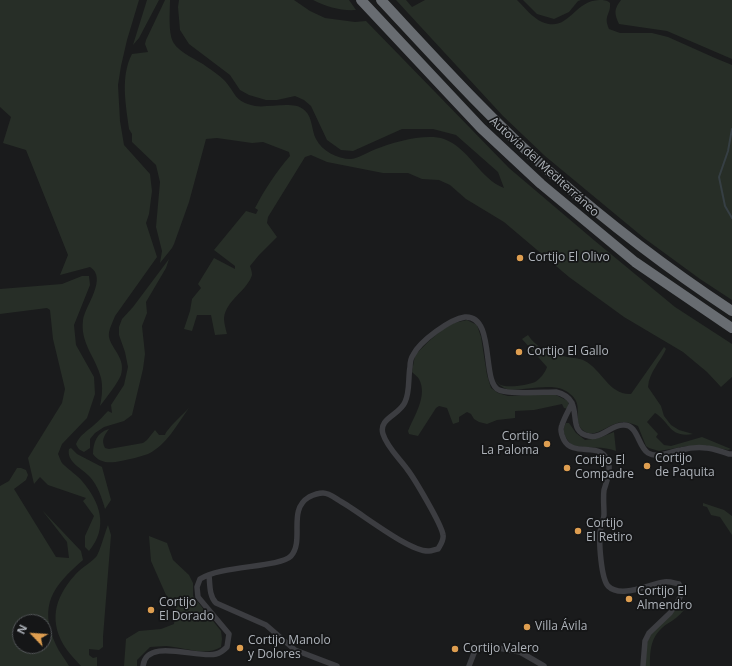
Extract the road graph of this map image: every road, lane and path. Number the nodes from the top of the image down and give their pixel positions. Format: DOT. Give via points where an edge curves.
graph roads {
  1 [pos="361,0"];
  2 [pos="381,0"];
  3 [pos="732,310"];
  4 [pos="732,328"];
  5 [pos="573,403"];
  6 [pos="732,454"];
  7 [pos="209,575"];
  8 [pos="143,666"];
  9 [pos="337,666"];
  10 [pos="469,666"];
  11 [pos="544,666"];
  12 [pos="643,666"];
  1 -- 4 [label="highway, Autovía del Mediterráneo" via="481,128 541,184 636,262"];
  2 -- 3 [label="highway, Autovía del Mediterráneo" via="471,95 551,173 638,246"];
  5 -- 6 [label="street" via="578,429 589,437 623,425 633,430 649,454 707,448"];
  5 -- 7 [label="street" via="568,397 556,392 498,390 491,379 489,358 479,323 474,318 455,319 416,350 409,368 406,402 383,423 381,429 386,442 408,470 440,527 443,534 438,549 429,551 413,547 352,507 324,493 305,500 299,509 296,522 296,549 290,557 282,561"];
  5 -- 12 [label="street" via="561,426 562,437 570,448 591,449 608,460 604,516 600,532 605,581 614,590 622,592 665,582 679,584 682,592 670,613 649,633 645,641"];
  7 -- 8 [label="street" via="200,579 197,587 198,597 228,634 227,647 216,654 151,652"];
  7 -- 9 [label="street" via="211,595 216,603 266,625 295,650"];
  10 -- 11 [label="street" via="476,648 520,652"];
}
